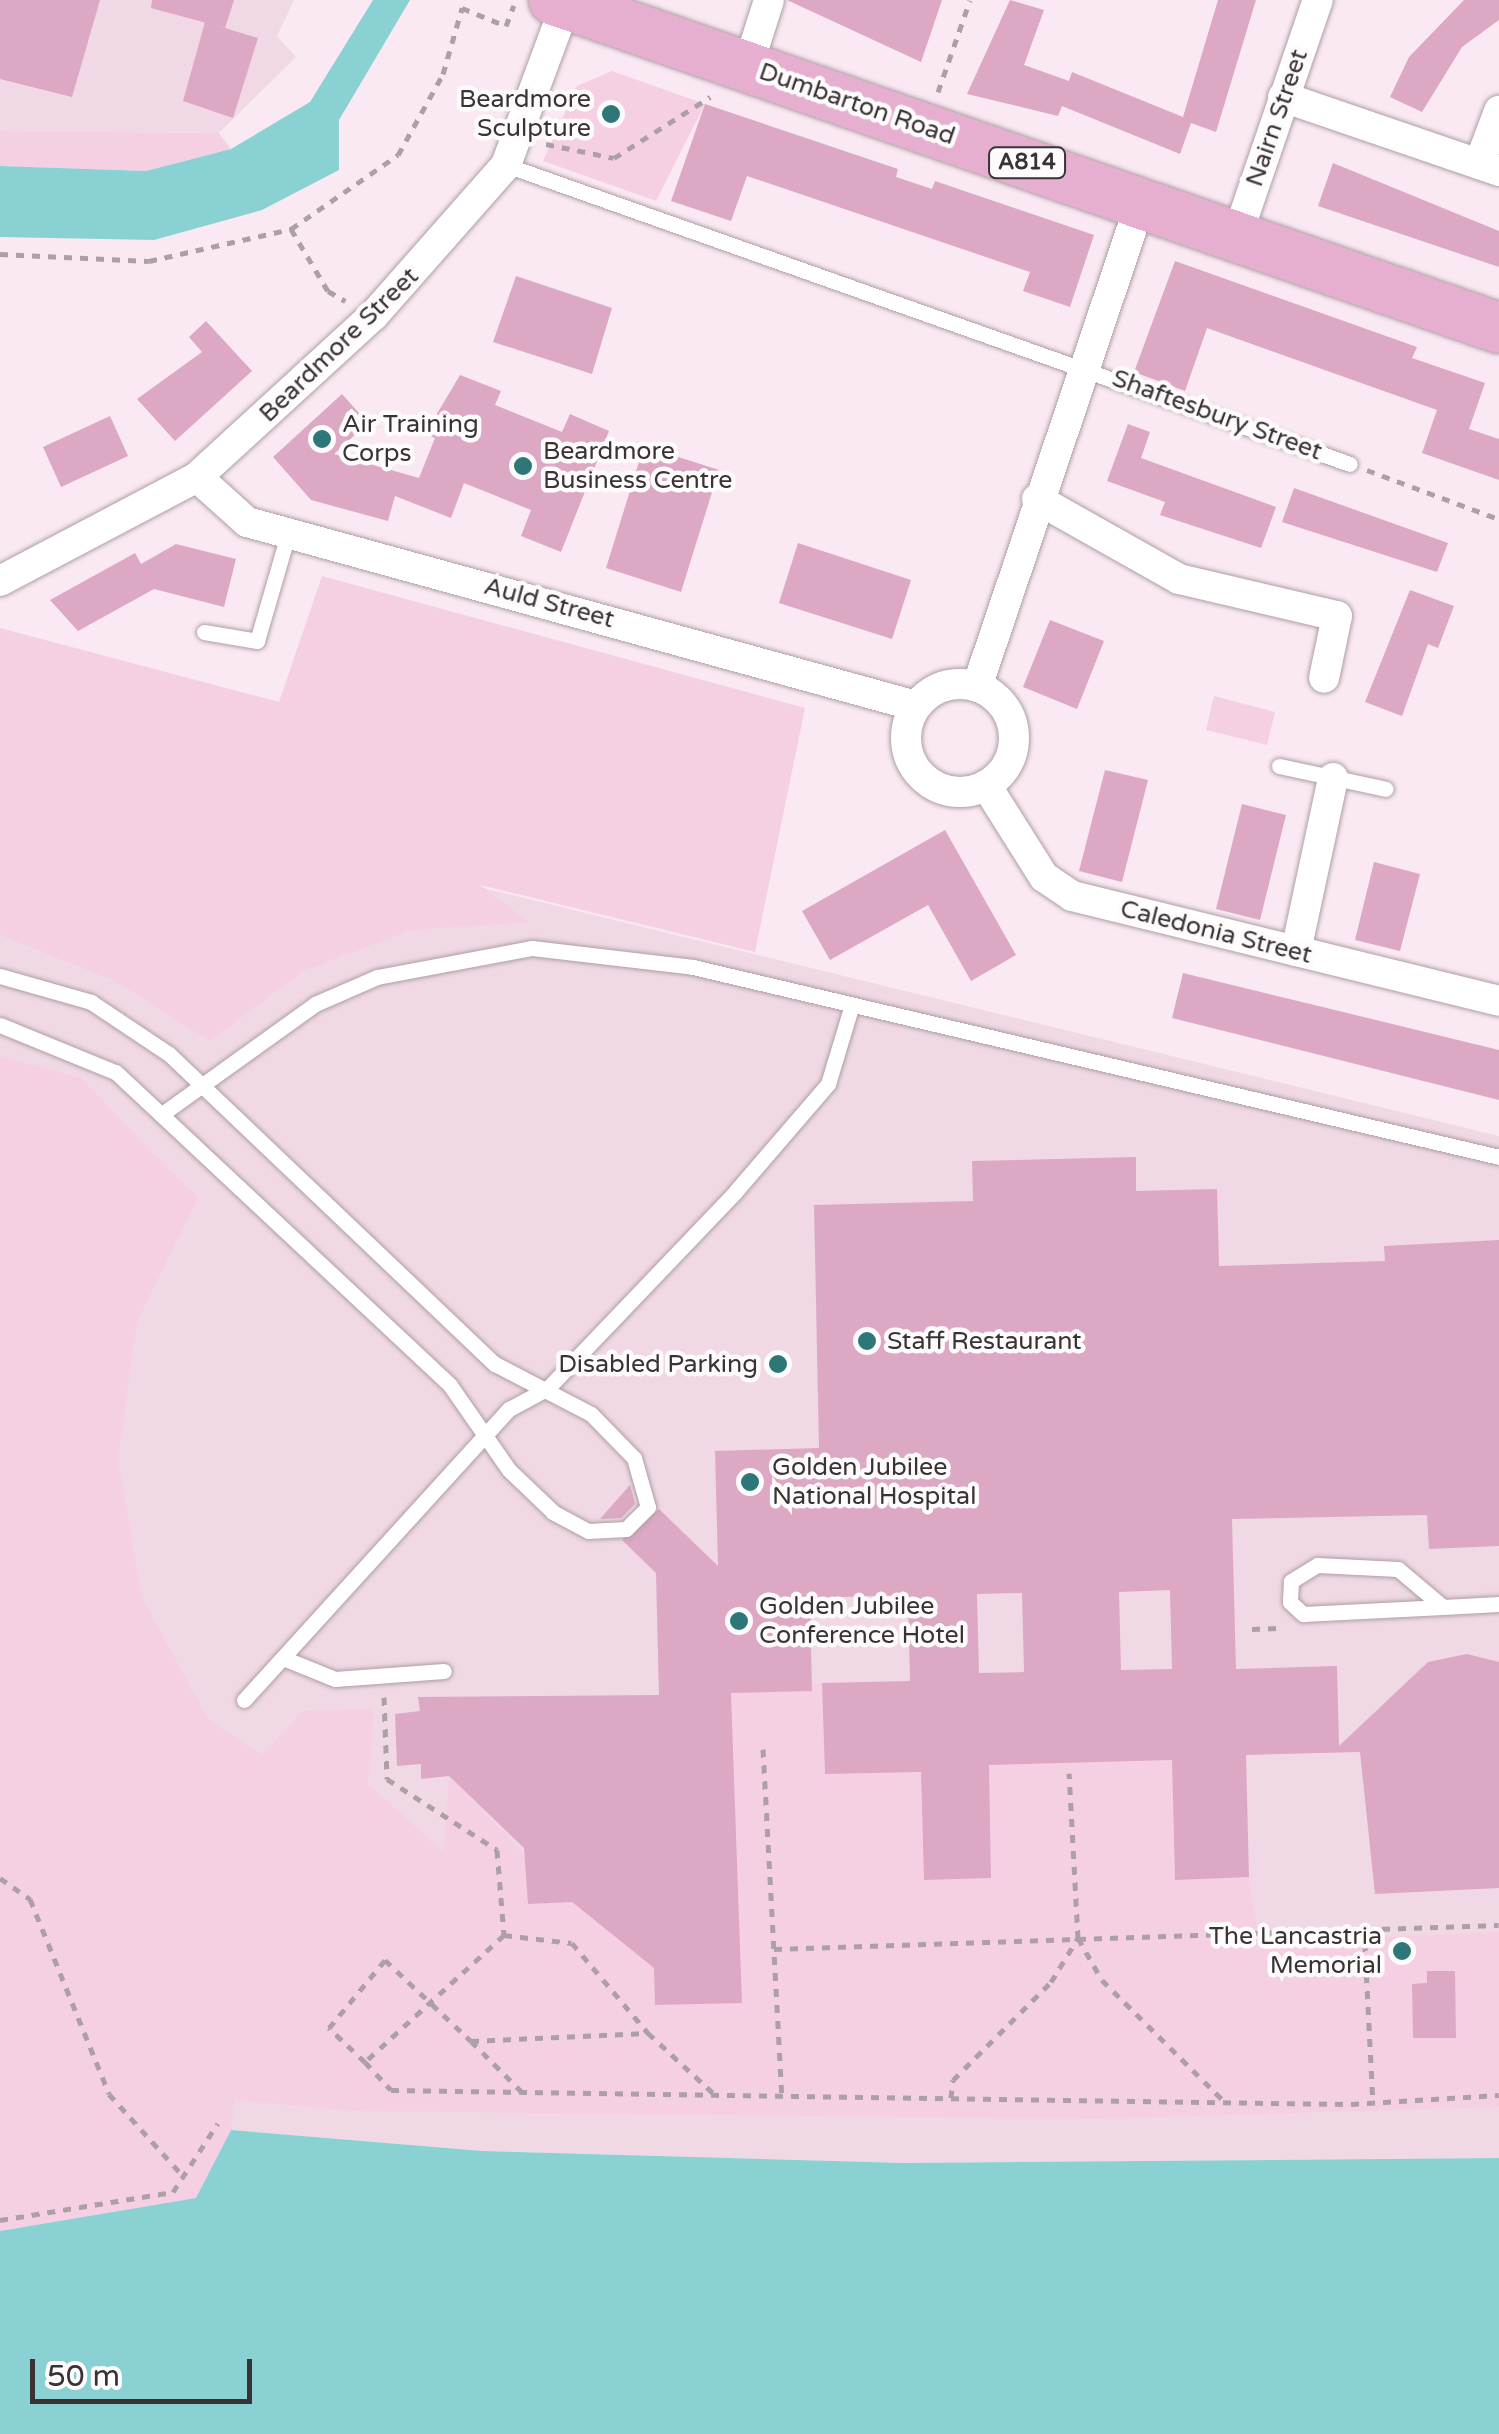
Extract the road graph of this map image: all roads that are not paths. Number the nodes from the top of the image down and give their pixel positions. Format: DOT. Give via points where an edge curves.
graph roads {
  1 [pos="768,0"];
  2 [pos="1318,0"];
  3 [pos="560,2"];
  4 [pos="748,66"];
  5 [pos="1284,97"];
  6 [pos="1499,111"];
  7 [pos="506,165"];
  8 [pos="1489,167"];
  9 [pos="1141,202"];
  10 [pos="1237,236"];
  11 [pos="1499,328"];
  12 [pos="1084,367"];
  13 [pos="1350,464"];
  14 [pos="197,476"];
  15 [pos="1037,500"];
  16 [pos="288,534"];
  17 [pos="0,581"];
  18 [pos="204,632"];
  19 [pos="1324,678"];
  20 [pos="977,687"];
  21 [pos="916,706"];
  22 [pos="1280,766"];
  23 [pos="1333,778"];
  24 [pos="986,785"];
  25 [pos="1386,790"];
  26 [pos="1296,952"];
  27 [pos="0,976"];
  28 [pos="1499,1001"];
  29 [pos="851,1008"];
  30 [pos="0,1025"];
  31 [pos="198,1081"];
  32 [pos="162,1114"];
  33 [pos="1499,1157"];
  34 [pos="548,1388"];
  35 [pos="490,1440"];
  36 [pos="1499,1604"];
  37 [pos="1443,1607"];
  38 [pos="283,1658"];
  39 [pos="444,1671"];
  40 [pos="244,1700"];
  1 -- 4 [label="street"];
  2 -- 5 [label="street, Nairn Street"];
  3 -- 4 [label="main road, Dumbarton Road / A814"];
  3 -- 7 [label="street, Beardmore Street"];
  4 -- 9 [label="main road, Dumbarton Road / A814"];
  5 -- 8 [label="street"];
  5 -- 10 [label="street, Nairn Street"];
  6 -- 8 [label="street"];
  7 -- 12 [label="lane, Shaftesbury Street"];
  7 -- 14 [label="street, Beardmore Street" via="373,316"];
  9 -- 10 [label="main road, Dumbarton Road / A814"];
  9 -- 12 [label="street"];
  10 -- 11 [label="main road, Dumbarton Road / A814"];
  12 -- 13 [label="lane, Shaftesbury Street"];
  12 -- 15 [label="street"];
  14 -- 16 [label="street, Auld Street" via="247,522"];
  14 -- 17 [label="street, Beardmore Street"];
  15 -- 19 [label="street" via="1178,579 1338,616"];
  15 -- 20 [label="street"];
  16 -- 18 [label="lane" via="257,642"];
  16 -- 21 [label="street, Auld Street"];
  20 -- 21 [label="street" via="944,686"];
  20 -- 24 [label="street" via="1012,724 1009,759"];
  21 -- 24 [label="street" via="906,740 919,774 950,791"];
  22 -- 23 [label="lane"];
  23 -- 25 [label="lane"];
  23 -- 26 [label="street"];
  24 -- 26 [label="street, Caledonia Street" via="1044,877 1072,896"];
  26 -- 28 [label="street, Caledonia Street"];
  27 -- 31 [label="lane" via="91,1002"];
  29 -- 31 [label="lane" via="614,952 532,948 377,977 315,1004"];
  29 -- 33 [label="lane"];
  29 -- 34 [label="lane" via="828,1084"];
  30 -- 32 [label="lane" via="72,1046"];
  31 -- 32 [label="lane"];
  31 -- 34 [label="lane" via="495,1364"];
  32 -- 35 [label="lane" via="450,1384"];
  34 -- 35 [label="lane" via="509,1409"];
  34 -- 35 [label="lane" via="634,1458 648,1507 626,1529 588,1531 553,1512"];
  35 -- 38 [label="lane"];
  36 -- 37 [label="lane"];
  37 -- 37 [label="lane" via="1303,1614 1290,1602 1290,1581 1318,1565 1398,1569"];
  38 -- 39 [label="lane" via="335,1679"];
  38 -- 40 [label="lane"];
}
